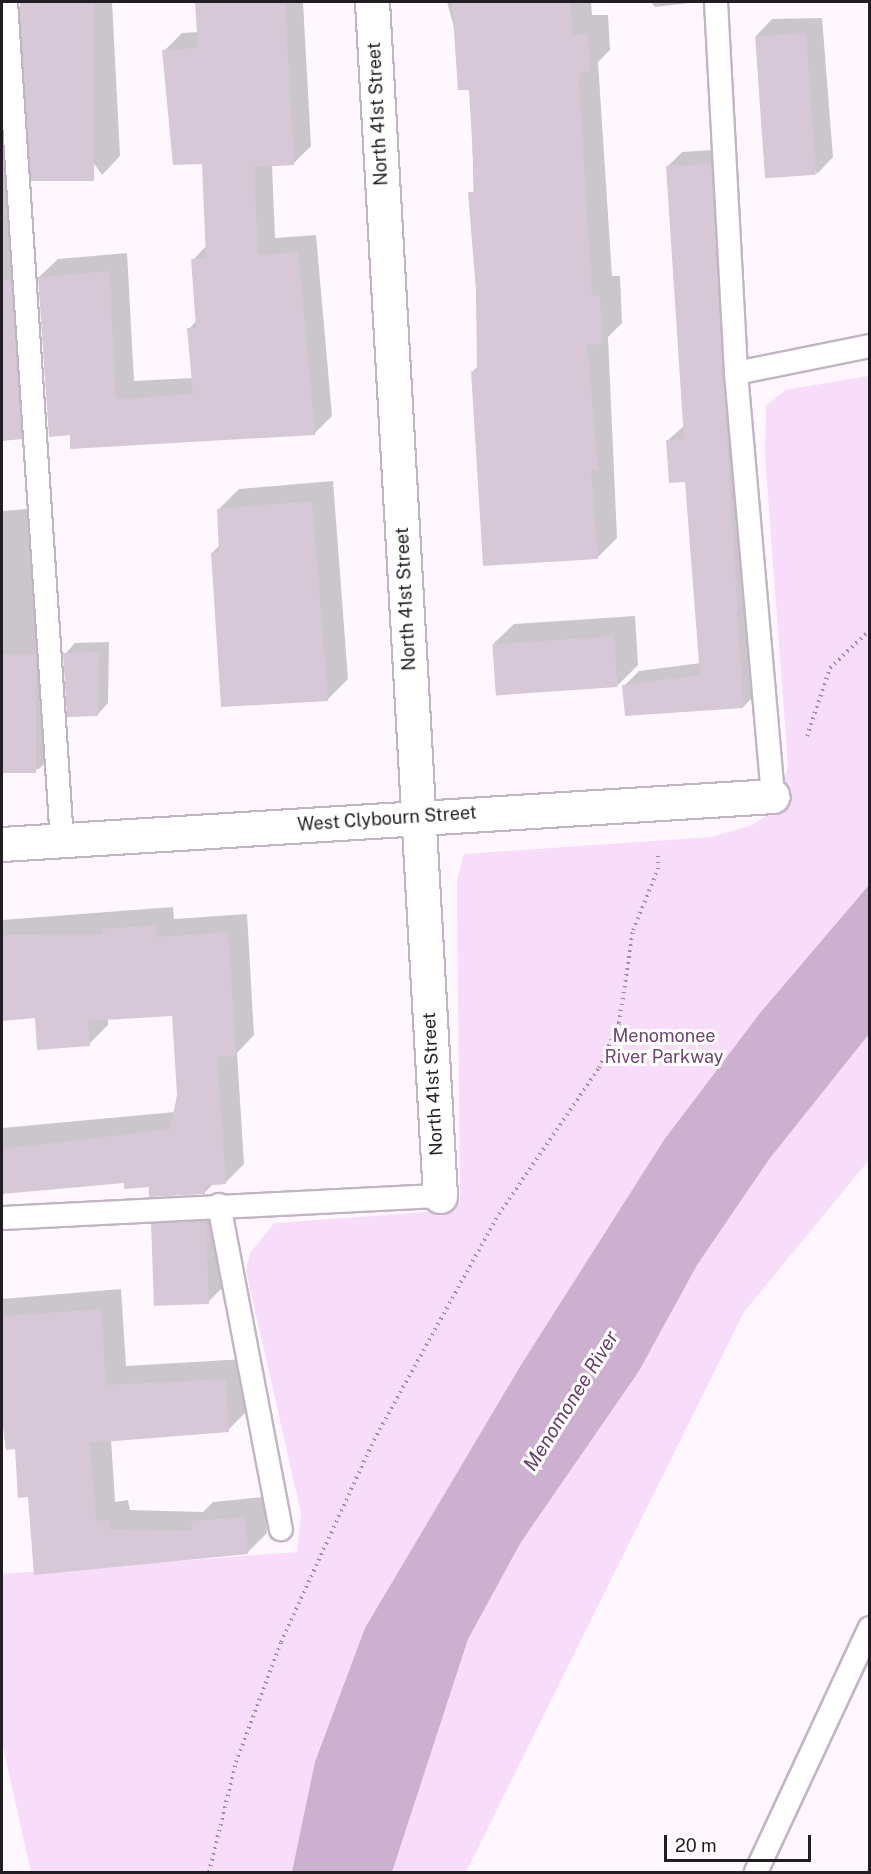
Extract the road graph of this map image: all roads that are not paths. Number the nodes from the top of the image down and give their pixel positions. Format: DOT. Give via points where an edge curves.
graph roads {
  1 [pos="6,2"];
  2 [pos="372,2"];
  3 [pos="716,2"];
  4 [pos="870,346"];
  5 [pos="736,373"];
  6 [pos="773,796"];
  7 [pos="418,817"];
  8 [pos="62,840"];
  9 [pos="2,843"];
  10 [pos="440,1197"];
  11 [pos="219,1205"];
  12 [pos="2,1218"];
  13 [pos="281,1529"];
  14 [pos="870,1628"];
  15 [pos="756,1872"];
  1 -- 8 [label="lane"];
  2 -- 7 [label="street, North 41st Street"];
  3 -- 5 [label="lane"];
  4 -- 5 [label="lane"];
  5 -- 6 [label="lane"];
  6 -- 7 [label="street, West Clybourn Street"];
  7 -- 8 [label="street, West Clybourn Street"];
  7 -- 10 [label="street, North 41st Street"];
  8 -- 9 [label="street, West Clybourn Street"];
  10 -- 11 [label="lane"];
  11 -- 12 [label="lane"];
  11 -- 13 [label="lane"];
  14 -- 15 [label="lane"];
}
